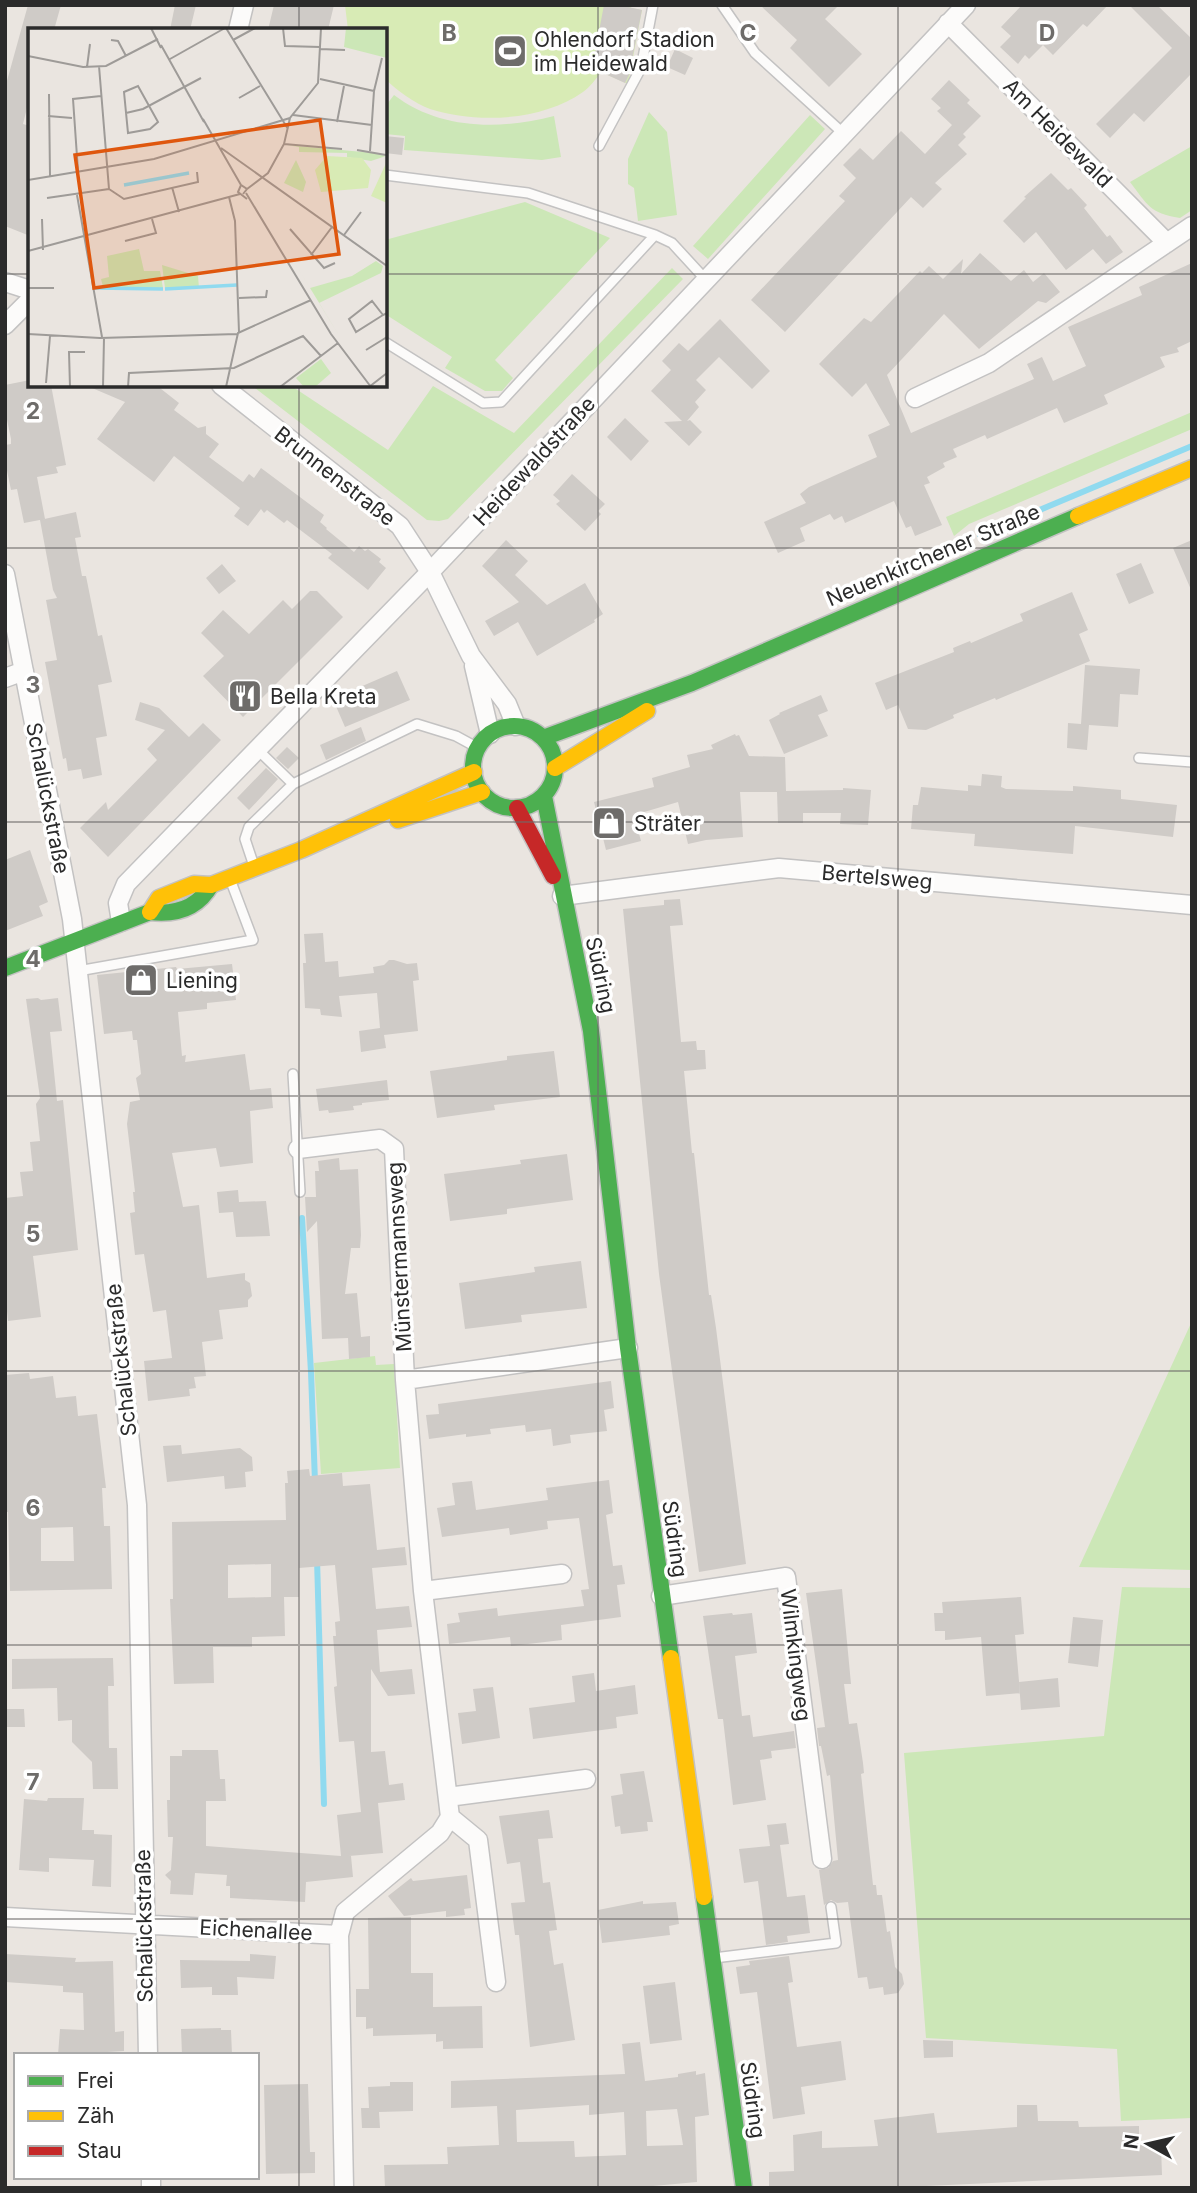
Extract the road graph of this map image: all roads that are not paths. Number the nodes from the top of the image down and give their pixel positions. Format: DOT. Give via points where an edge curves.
graph roads {
  1 [pos="244,5"];
  2 [pos="653,5"];
  3 [pos="722,5"];
  4 [pos="966,5"];
  5 [pos="948,23"];
  6 [pos="238,28"];
  7 [pos="844,134"];
  8 [pos="599,146"];
  9 [pos="387,175"];
  10 [pos="1192,226"];
  11 [pos="655,234"];
  12 [pos="1167,243"];
  13 [pos="706,280"];
  14 [pos="5,282"];
  15 [pos="28,289"];
  16 [pos="28,302"];
  17 [pos="5,325"];
  18 [pos="387,343"];
  19 [pos="225,387"];
  20 [pos="915,398"];
  21 [pos="1192,468"];
  22 [pos="430,572"];
  23 [pos="5,574"];
  24 [pos="471,656"];
  25 [pos="24,671"];
  26 [pos="5,678"];
  27 [pos="692,683"];
  28 [pos="516,726"];
  29 [pos="491,734"];
  30 [pos="543,738"];
  31 [pos="478,748"];
  32 [pos="258,750"];
  33 [pos="1139,758"];
  34 [pos="1192,762"];
  35 [pos="555,768"];
  36 [pos="474,772"];
  37 [pos="293,784"];
  38 [pos="482,792"];
  39 [pos="544,796"];
  40 [pos="517,808"];
  41 [pos="301,850"];
  42 [pos="255,868"];
  43 [pos="230,878"];
  44 [pos="562,896"];
  45 [pos="1192,905"];
  46 [pos="121,922"];
  47 [pos="74,942"];
  48 [pos="5,968"];
  49 [pos="78,971"];
  50 [pos="293,1074"];
  51 [pos="298,1149"];
  52 [pos="300,1192"];
  53 [pos="628,1348"];
  54 [pos="405,1380"];
  55 [pos="562,1574"];
  56 [pos="423,1591"];
  57 [pos="661,1596"];
  58 [pos="586,1779"];
  59 [pos="448,1797"];
  60 [pos="450,1817"];
  61 [pos="822,1859"];
  62 [pos="831,1908"];
  63 [pos="5,1917"];
  64 [pos="144,1924"];
  65 [pos="339,1935"];
  66 [pos="712,1959"];
  67 [pos="496,1982"];
  68 [pos="148,2053"];
  69 [pos="344,2188"];
  70 [pos="744,2188"];
  1 -- 6 [label="street"];
  2 -- 8 [label="lane" via="640,68"];
  3 -- 7 [label="lane" via="755,53"];
  4 -- 5 [label="street, Heidewaldstraße"];
  5 -- 7 [label="street, Heidewaldstraße"];
  5 -- 12 [label="street, Am Heidewald"];
  7 -- 13 [label="street, Heidewaldstraße"];
  9 -- 11 [label="lane" via="528,193"];
  10 -- 12 [label="street"];
  11 -- 13 [label="lane" via="672,243"];
  11 -- 18 [label="lane" via="501,402 483,403"];
  12 -- 20 [label="street" via="989,363"];
  13 -- 22 [label="street, Heidewaldstraße"];
  14 -- 15 [label="street"];
  16 -- 17 [label="street"];
  19 -- 22 [label="street, Brunnenstraße" via="400,526"];
  21 -- 27 [label="main road, Neuenkirchener Straße"];
  22 -- 24 [label="street, Brunnenstraße"];
  22 -- 32 [label="street, Heidewaldstraße"];
  23 -- 25 [label="street, Schalückstraße"];
  24 -- 28 [label="street, Brunnenstraße" via="507,704"];
  24 -- 29 [label="street, Brunnenstraße"];
  25 -- 26 [label="street"];
  25 -- 47 [label="street, Schalückstraße"];
  27 -- 30 [label="main road, Neuenkirchener Straße"];
  27 -- 35 [label="main road, Neuenkirchener Straße"];
  28 -- 29 [label="main road"];
  28 -- 30 [label="main road"];
  29 -- 31 [label="main road"];
  30 -- 35 [label="main road" via="550,746"];
  31 -- 36 [label="main road"];
  31 -- 37 [label="lane" via="417,724"];
  32 -- 37 [label="lane"];
  32 -- 46 [label="street, Heidewaldstraße" via="126,884 118,903"];
  33 -- 34 [label="lane"];
  35 -- 39 [label="main road"];
  36 -- 38 [label="main road"];
  36 -- 41 [label="main road"];
  37 -- 42 [label="lane" via="248,827 245,839"];
  38 -- 40 [label="main road" via="504,807"];
  38 -- 41 [label="main road"];
  39 -- 40 [label="main road"];
  39 -- 44 [label="main road, Südring"];
  40 -- 44 [label="main road, Südring"];
  41 -- 42 [label="main road"];
  42 -- 43 [label="main road"];
  43 -- 46 [label="main road" via="211,886 194,884 159,898 150,912"];
  43 -- 49 [label="lane" via="253,940"];
  44 -- 45 [label="street, Bertelsweg" via="779,869"];
  44 -- 53 [label="main road, Südring" via="591,1031"];
  46 -- 47 [label="main road"];
  47 -- 48 [label="main road"];
  47 -- 49 [label="street, Schalückstraße"];
  49 -- 64 [label="street, Schalückstraße" via="137,1506"];
  50 -- 51 [label="lane"];
  51 -- 52 [label="lane"];
  51 -- 54 [label="street, Münstermannsweg" via="380,1139 394,1149"];
  53 -- 54 [label="street, Münstermannsweg"];
  53 -- 57 [label="main road, Südring"];
  54 -- 56 [label="street, Münstermannsweg"];
  55 -- 56 [label="street"];
  56 -- 59 [label="street, Münstermannsweg"];
  57 -- 61 [label="street, Wilmkingweg" via="786,1577"];
  57 -- 66 [label="main road, Südring"];
  58 -- 59 [label="street"];
  59 -- 60 [label="street, Münstermannsweg"];
  60 -- 65 [label="street" via="440,1833 345,1912"];
  60 -- 67 [label="street" via="478,1840"];
  62 -- 66 [label="lane" via="836,1943"];
  63 -- 64 [label="street, Eichenallee"];
  64 -- 65 [label="street, Eichenallee"];
  64 -- 68 [label="street, Schalückstraße"];
  65 -- 69 [label="street, Eichenallee"];
  66 -- 70 [label="main road, Südring"];
}
